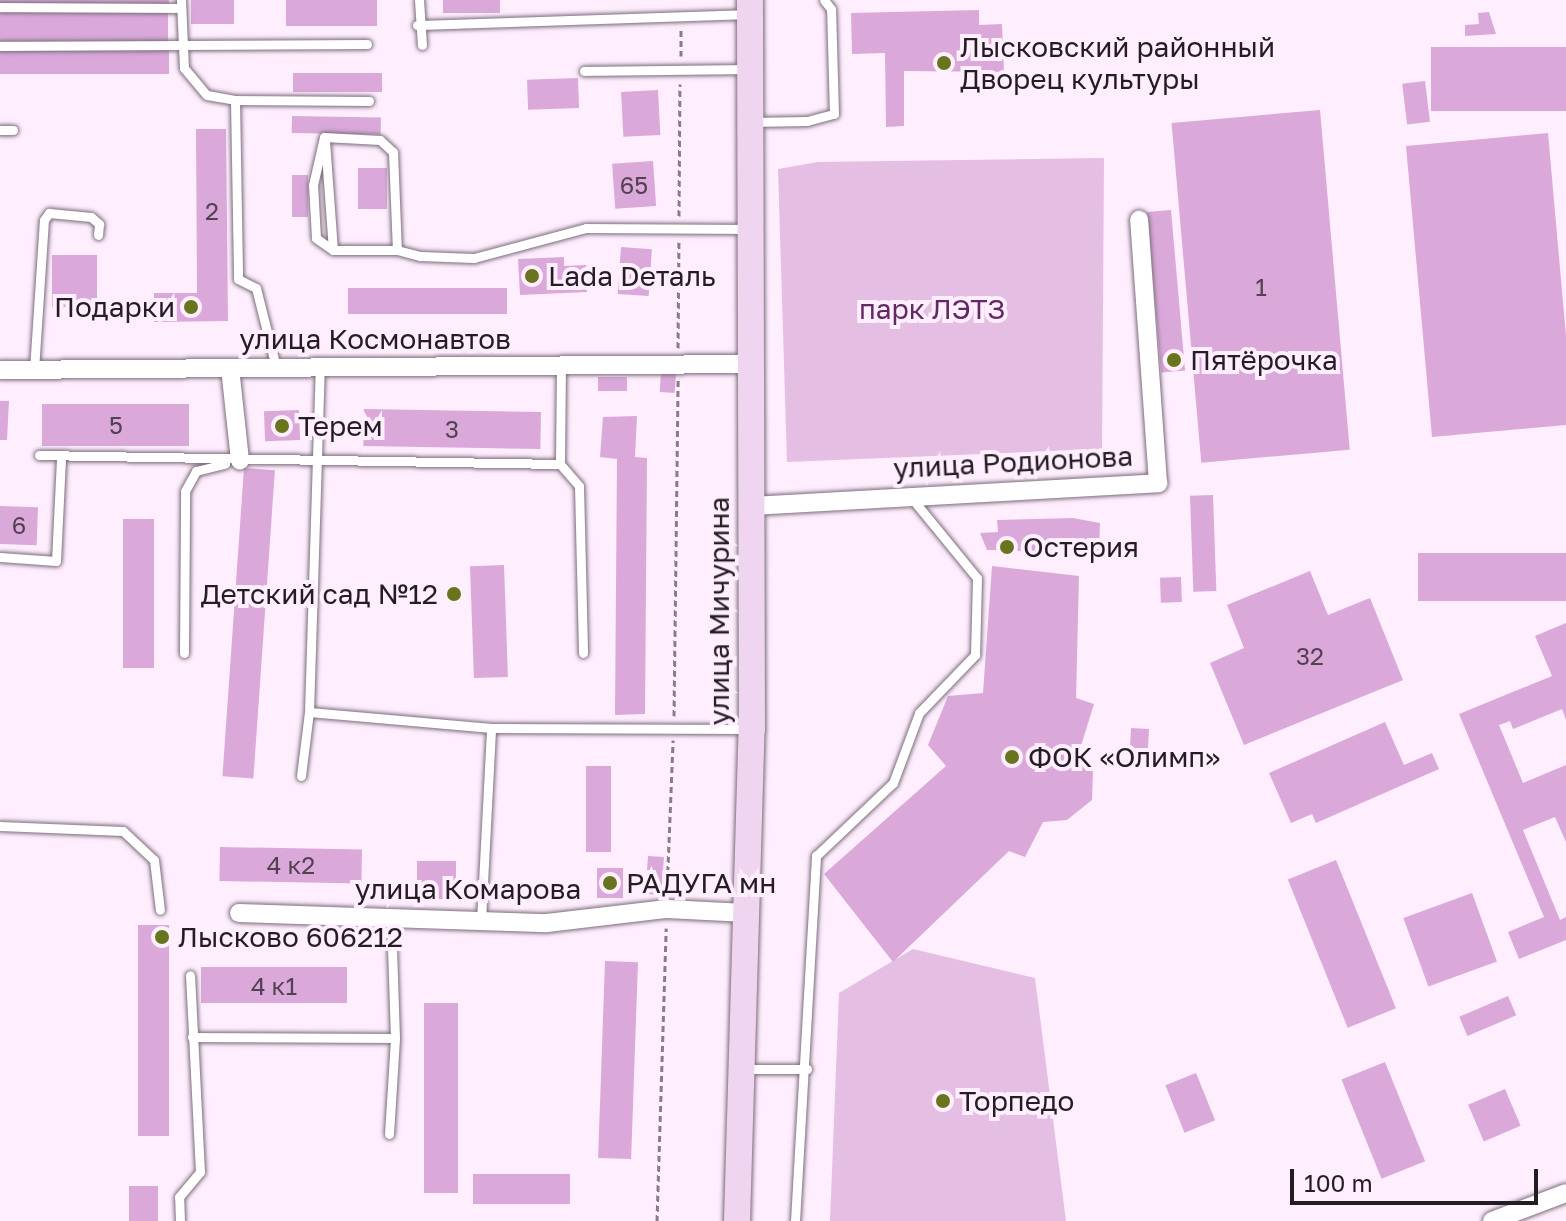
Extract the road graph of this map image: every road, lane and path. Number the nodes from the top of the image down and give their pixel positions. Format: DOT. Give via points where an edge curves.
graph roads {
  1 [pos="419,0"];
  2 [pos="824,0"];
  3 [pos="181,4"];
  4 [pos="0,7"];
  5 [pos="750,7"];
  6 [pos="681,17"];
  7 [pos="417,25"];
  8 [pos="186,44"];
  9 [pos="367,44"];
  10 [pos="422,45"];
  11 [pos="0,46"];
  12 [pos="751,69"];
  13 [pos="680,70"];
  14 [pos="584,71"];
  15 [pos="235,100"];
  16 [pos="369,101"];
  17 [pos="751,122"];
  18 [pos="0,130"];
  19 [pos="13,130"];
  20 [pos="324,137"];
  21 [pos="1139,220"];
  22 [pos="679,228"];
  23 [pos="753,229"];
  24 [pos="98,235"];
  25 [pos="333,250"];
  26 [pos="397,250"];
  27 [pos="678,364"];
  28 [pos="751,364"];
  29 [pos="561,365"];
  30 [pos="276,367"];
  31 [pos="320,367"];
  32 [pos="230,368"];
  33 [pos="0,370"];
  34 [pos="34,370"];
  35 [pos="39,455"];
  36 [pos="61,457"];
  37 [pos="240,460"];
  38 [pos="319,460"];
  39 [pos="560,464"];
  40 [pos="908,493"];
  41 [pos="752,506"];
  42 [pos="0,557"];
  43 [pos="184,653"];
  44 [pos="583,653"];
  45 [pos="309,712"];
  46 [pos="491,728"];
  47 [pos="673,729"];
  48 [pos="752,729"];
  49 [pos="301,776"];
  50 [pos="0,826"];
  51 [pos="667,909"];
  52 [pos="160,910"];
  53 [pos="239,913"];
  54 [pos="745,913"];
  55 [pos="391,918"];
  56 [pos="481,921"];
  57 [pos="190,975"];
  58 [pos="192,1037"];
  59 [pos="395,1038"];
  60 [pos="740,1069"];
  61 [pos="807,1069"];
  62 [pos="389,1134"];
  63 [pos="1566,1193"];
  64 [pos="1502,1219"];
  65 [pos="180,1221"];
  66 [pos="657,1221"];
  67 [pos="737,1221"];
  68 [pos="795,1221"];
  1 -- 7 [label="lane"];
  2 -- 17 [label="lane" via="831,9 834,114 807,121"];
  3 -- 4 [label="lane"];
  3 -- 8 [label="lane"];
  5 -- 6 [label="lane"];
  5 -- 12 [label="main road, улица Мичурина"];
  6 -- 7 [label="lane"];
  6 -- 13 [label="path"];
  7 -- 10 [label="lane"];
  8 -- 9 [label="lane"];
  8 -- 11 [label="lane"];
  8 -- 15 [label="lane" via="184,68 207,95"];
  12 -- 13 [label="lane"];
  12 -- 17 [label="main road, улица Мичурина"];
  13 -- 14 [label="lane"];
  13 -- 22 [label="path"];
  15 -- 16 [label="lane"];
  15 -- 30 [label="lane" via="238,279 256,288"];
  17 -- 23 [label="main road, улица Мичурина"];
  18 -- 19 [label="lane"];
  20 -- 25 [label="lane"];
  20 -- 25 [label="lane" via="316,157 314,220 316,238"];
  20 -- 26 [label="lane" via="380,140 393,152"];
  21 -- 40 [label="street, улица Родионова" via="1158,483"];
  22 -- 23 [label="lane"];
  22 -- 26 [label="lane" via="586,228 474,258"];
  22 -- 27 [label="path"];
  23 -- 28 [label="main road, улица Мичурина"];
  24 -- 34 [label="lane" via="99,224 91,217 49,213 44,220"];
  25 -- 26 [label="lane"];
  27 -- 28 [label="street, улица Космонавтов"];
  27 -- 29 [label="street, улица Космонавтов"];
  27 -- 47 [label="path"];
  28 -- 41 [label="main road, улица Мичурина"];
  29 -- 31 [label="street, улица Космонавтов"];
  29 -- 39 [label="lane"];
  30 -- 31 [label="street, улица Космонавтов"];
  30 -- 32 [label="street, улица Космонавтов"];
  31 -- 38 [label="lane"];
  32 -- 34 [label="street, улица Космонавтов"];
  32 -- 37 [label="street"];
  33 -- 34 [label="street, улица Космонавтов"];
  35 -- 36 [label="lane"];
  36 -- 37 [label="lane"];
  36 -- 42 [label="lane" via="56,561"];
  37 -- 38 [label="lane"];
  37 -- 43 [label="lane" via="196,471 185,491"];
  38 -- 39 [label="lane"];
  38 -- 45 [label="lane"];
  39 -- 44 [label="lane" via="579,486"];
  40 -- 41 [label="street, улица Родионова"];
  40 -- 61 [label="lane" via="977,578 975,655 919,713 893,783 816,856"];
  41 -- 48 [label="main road, улица Мичурина"];
  45 -- 46 [label="lane"];
  45 -- 49 [label="lane"];
  46 -- 47 [label="lane"];
  46 -- 56 [label="lane"];
  47 -- 48 [label="lane"];
  47 -- 51 [label="path"];
  48 -- 54 [label="main road, улица Мичурина"];
  50 -- 52 [label="lane" via="123,831 154,860"];
  51 -- 54 [label="street, улица Комарова"];
  51 -- 56 [label="street, улица Комарова" via="547,923"];
  51 -- 66 [label="path"];
  53 -- 55 [label="street, улица Комарова"];
  54 -- 60 [label="main road, улица Мичурина"];
  55 -- 56 [label="street, улица Комарова"];
  55 -- 59 [label="lane"];
  57 -- 58 [label="lane"];
  58 -- 59 [label="lane"];
  58 -- 65 [label="lane" via="200,1172 179,1197"];
  59 -- 62 [label="lane"];
  60 -- 61 [label="lane"];
  60 -- 67 [label="main road, улица Мичурина"];
  61 -- 68 [label="lane"];
  63 -- 64 [label="street"];
}
